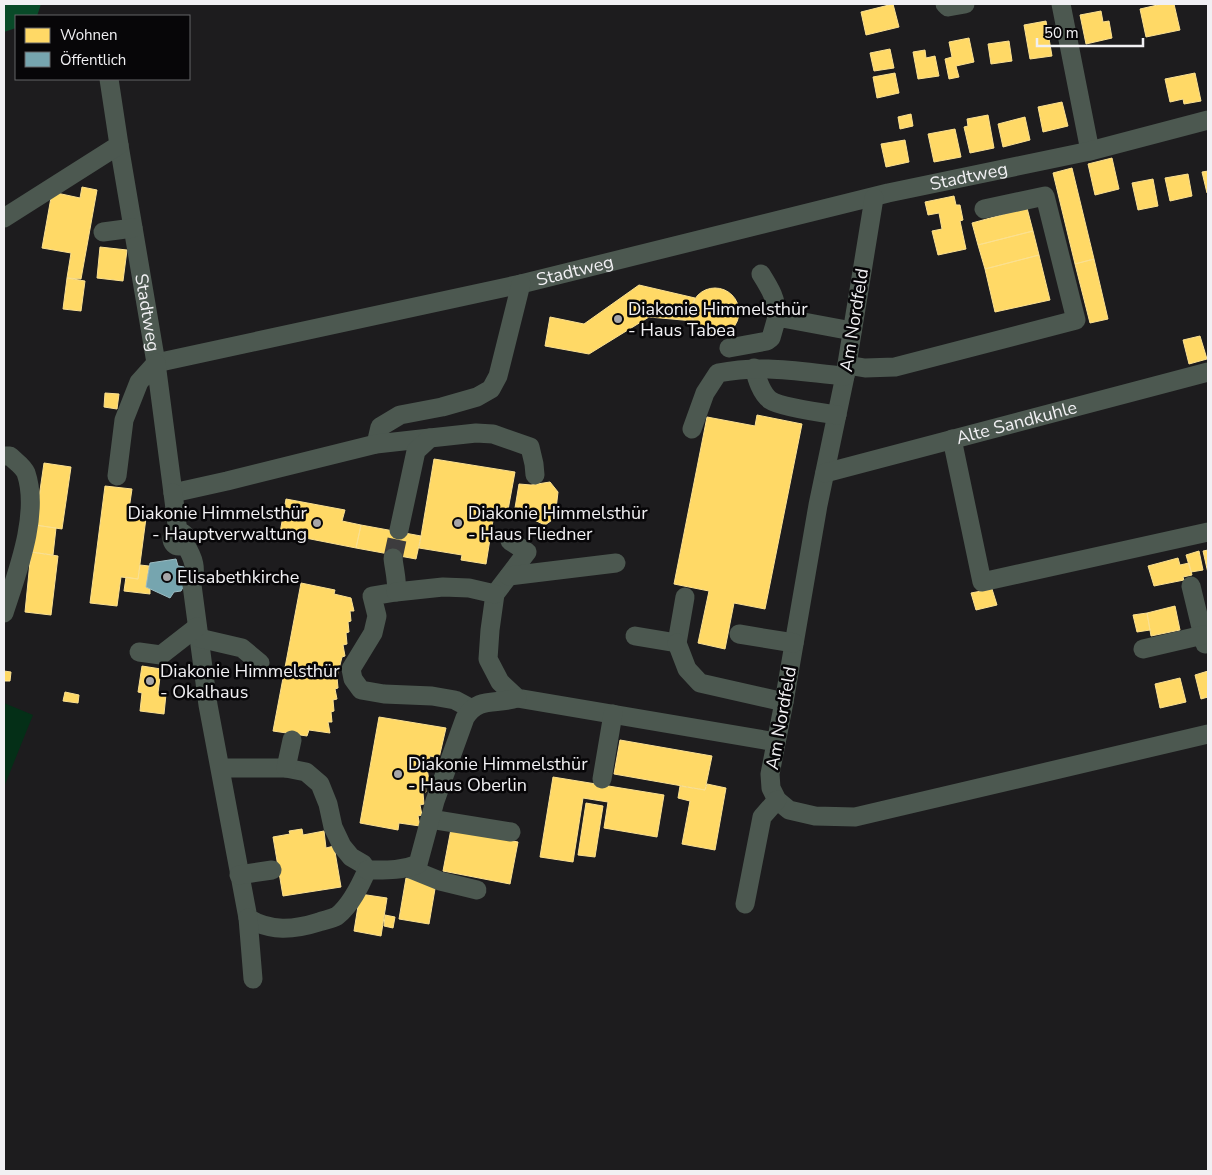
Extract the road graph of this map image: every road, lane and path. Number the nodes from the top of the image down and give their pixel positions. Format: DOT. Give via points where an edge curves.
graph roads {
  1 [pos="945,4"];
  2 [pos="965,4"];
  3 [pos="1061,4"];
  4 [pos="109,80"];
  5 [pos="1208,120"];
  6 [pos="119,145"];
  7 [pos="1090,151"];
  8 [pos="874,198"];
  9 [pos="984,209"];
  10 [pos="4,218"];
  11 [pos="133,228"];
  12 [pos="103,232"];
  13 [pos="761,274"];
  14 [pos="521,284"];
  15 [pos="777,317"];
  16 [pos="852,331"];
  17 [pos="729,348"];
  18 [pos="156,363"];
  19 [pos="754,368"];
  20 [pos="846,371"];
  21 [pos="1208,372"];
  22 [pos="837,416"];
  23 [pos="692,429"];
  24 [pos="430,438"];
  25 [pos="952,439"];
  26 [pos="376,444"];
  27 [pos="4,456"];
  28 [pos="825,473"];
  29 [pos="535,475"];
  30 [pos="117,476"];
  31 [pos="173,493"];
  32 [pos="399,530"];
  33 [pos="1208,532"];
  34 [pos="510,541"];
  35 [pos="393,558"];
  36 [pos="616,563"];
  37 [pos="509,576"];
  38 [pos="1191,586"];
  39 [pos="396,592"];
  40 [pos="494,594"];
  41 [pos="685,597"];
  42 [pos="4,613"];
  43 [pos="198,633"];
  44 [pos="739,634"];
  45 [pos="635,636"];
  46 [pos="1205,639"];
  47 [pos="677,643"];
  48 [pos="794,643"];
  49 [pos="1143,649"];
  50 [pos="139,652"];
  51 [pos="260,662"];
  52 [pos="517,698"];
  53 [pos="784,702"];
  54 [pos="470,708"];
  55 [pos="613,714"];
  56 [pos="1208,734"];
  57 [pos="292,740"];
  58 [pos="776,742"];
  59 [pos="220,768"];
  60 [pos="286,768"];
  61 [pos="602,779"];
  62 [pos="777,800"];
  63 [pos="430,819"];
  64 [pos="511,832"];
  65 [pos="408,868"];
  66 [pos="272,870"];
  67 [pos="367,870"];
  68 [pos="239,875"];
  69 [pos="477,890"];
  70 [pos="745,904"];
  71 [pos="248,918"];
  72 [pos="253,979"];
  1 -- 2 [label="street" via="948,7"];
  3 -- 7 [label="street"];
  4 -- 6 [label="street, Stadtweg"];
  5 -- 7 [label="street, Stadtweg"];
  6 -- 10 [label="street"];
  6 -- 11 [label="street, Stadtweg"];
  7 -- 8 [label="street, Stadtweg"];
  8 -- 14 [label="street, Stadtweg"];
  8 -- 16 [label="street, Am Nordfeld"];
  9 -- 20 [label="street" via="1045,196 1076,320 894,367"];
  11 -- 12 [label="street"];
  11 -- 18 [label="street, Stadtweg"];
  13 -- 15 [label="street" via="774,294"];
  14 -- 18 [label="street, Stadtweg"];
  14 -- 26 [label="street" via="498,376 491,389 477,397 400,415 380,427"];
  15 -- 16 [label="street"];
  15 -- 17 [label="street" via="771,338 767,341"];
  16 -- 20 [label="street, Am Nordfeld"];
  18 -- 30 [label="street" via="139,382 124,420"];
  18 -- 31 [label="street"];
  19 -- 20 [label="street"];
  19 -- 22 [label="street" via="760,386 770,400"];
  19 -- 23 [label="street" via="718,373 705,393"];
  20 -- 22 [label="street, Am Nordfeld"];
  21 -- 25 [label="street, Alte Sandkuhle"];
  22 -- 28 [label="street, Am Nordfeld"];
  24 -- 26 [label="street"];
  24 -- 29 [label="street" via="476,433 510,439 530,447"];
  24 -- 32 [label="street" via="416,450"];
  25 -- 28 [label="street, Alte Sandkuhle"];
  25 -- 33 [label="street" via="982,582"];
  26 -- 31 [label="street" via="356,452"];
  27 -- 42 [label="street" via="10,456 25,471 31,498 24,556"];
  28 -- 48 [label="street, Am Nordfeld"];
  31 -- 43 [label="street" via="181,538 192,556 196,573 192,585"];
  34 -- 37 [label="street" via="527,552"];
  35 -- 39 [label="street" via="398,586"];
  36 -- 37 [label="street"];
  37 -- 40 [label="street"];
  38 -- 46 [label="street"];
  39 -- 40 [label="street" via="443,587 469,588"];
  39 -- 54 [label="street" via="372,596 376,616 373,633 351,669 353,679 361,690 432,696 455,700"];
  40 -- 52 [label="street" via="488,659 500,682"];
  41 -- 47 [label="street"];
  43 -- 50 [label="street" via="161,655"];
  43 -- 51 [label="street" via="242,648"];
  43 -- 59 [label="street"];
  44 -- 48 [label="street"];
  45 -- 47 [label="street"];
  46 -- 49 [label="street"];
  47 -- 53 [label="street" via="688,669 700,683"];
  48 -- 53 [label="street, Am Nordfeld"];
  52 -- 54 [label="street" via="487,701"];
  52 -- 55 [label="street"];
  53 -- 58 [label="street, Am Nordfeld"];
  54 -- 63 [label="street"];
  55 -- 58 [label="street"];
  55 -- 61 [label="street"];
  56 -- 62 [label="street" via="855,817 815,816 789,810"];
  57 -- 60 [label="street"];
  58 -- 62 [label="street, Am Nordfeld" via="770,788"];
  59 -- 60 [label="street"];
  59 -- 68 [label="street"];
  60 -- 67 [label="street" via="306,772 320,784 342,846"];
  62 -- 70 [label="street" via="762,817"];
  63 -- 64 [label="street"];
  63 -- 65 [label="street" via="418,864"];
  65 -- 67 [label="street"];
  65 -- 69 [label="street" via="440,881"];
  66 -- 68 [label="street"];
  67 -- 71 [label="street" via="355,894 336,916 304,927 278,929 259,925"];
  68 -- 71 [label="street"];
  71 -- 72 [label="street"];
}
